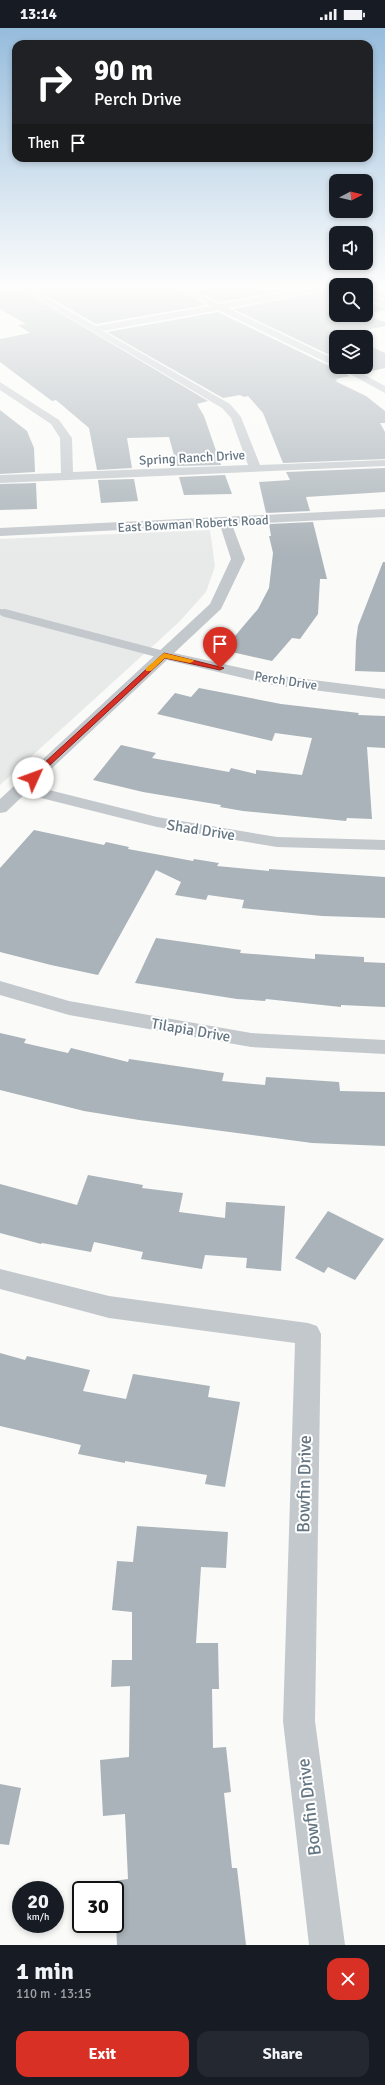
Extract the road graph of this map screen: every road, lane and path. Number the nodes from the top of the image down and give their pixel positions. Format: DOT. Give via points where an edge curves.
graph roads {
  1 [pos="180,378"];
  2 [pos="363,378"];
  3 [pos="0,385"];
  4 [pos="385,390"];
  5 [pos="385,463"];
  6 [pos="255,468"];
  7 [pos="67,476"];
  8 [pos="0,479"];
  9 [pos="385,513"];
  10 [pos="225,522"];
  11 [pos="0,532"];
  12 [pos="0,612"];
  13 [pos="164,655"];
  14 [pos="385,694"];
  15 [pos="22,788"];
  16 [pos="0,808"];
  17 [pos="385,845"];
  18 [pos="0,988"];
  19 [pos="385,1047"];
  20 [pos="0,1279"];
  21 [pos="328,1945"];
  1 -- 6 [label="street" via="226,406 236,417"];
  2 -- 4 [label="street"];
  3 -- 7 [label="street" via="55,422 66,438"];
  5 -- 6 [label="street, Spring Ranch Drive"];
  6 -- 7 [label="street, Spring Ranch Drive"];
  7 -- 8 [label="street, Spring Ranch Drive"];
  9 -- 10 [label="street, East Bowman Roberts Road"];
  10 -- 11 [label="street, East Bowman Roberts Road"];
  10 -- 13 [label="street" via="238,559 216,606"];
  12 -- 13 [label="lane"];
  13 -- 14 [label="street, Perch Drive" via="273,680"];
  13 -- 15 [label="street"];
  15 -- 16 [label="street"];
  15 -- 17 [label="street, Shad Drive" via="157,822 277,842"];
  18 -- 19 [label="street, Tilapia Drive" via="69,1008 251,1040"];
  20 -- 21 [label="street, Bowfin Drive" via="109,1307 308,1334 299,1721 319,1892"];
}
